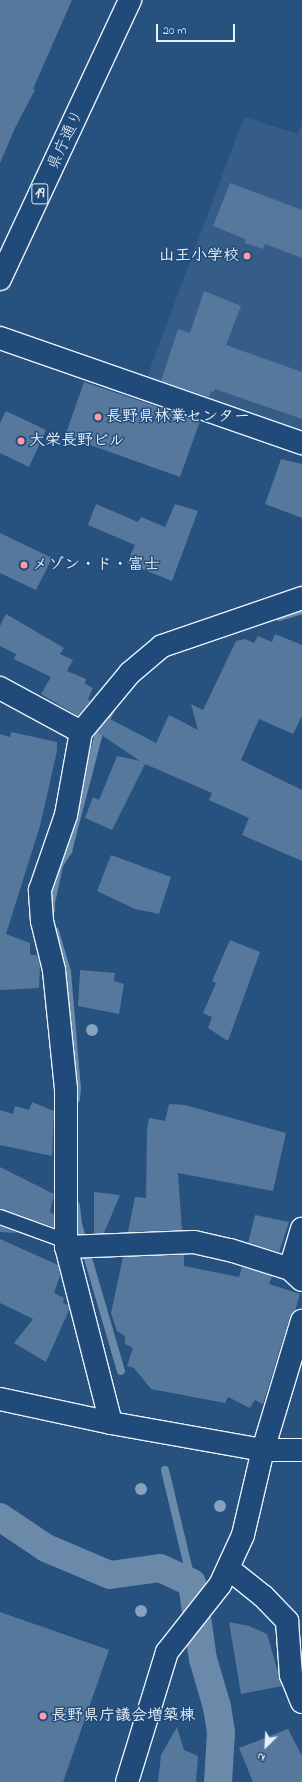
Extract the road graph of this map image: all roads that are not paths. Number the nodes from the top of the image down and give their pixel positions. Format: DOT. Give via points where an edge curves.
graph roads {
  1 [pos="130,0"];
  2 [pos="0,279"];
  3 [pos="0,338"];
  4 [pos="302,443"];
  5 [pos="302,598"];
  6 [pos="0,688"];
  7 [pos="81,732"];
  8 [pos="0,1217"];
  9 [pos="302,1228"];
  10 [pos="74,1245"];
  11 [pos="296,1274"];
  12 [pos="302,1321"];
  13 [pos="0,1399"];
  14 [pos="111,1423"];
  15 [pos="263,1450"];
  16 [pos="302,1450"];
  17 [pos="225,1577"];
  18 [pos="302,1702"];
  19 [pos="126,1782"];
  1 -- 2 [label="main road, 県庁通り / 19"];
  3 -- 4 [label="main road"];
  5 -- 7 [label="main road" via="162,646 130,673"];
  6 -- 7 [label="main road"];
  7 -- 10 [label="main road" via="66,815 40,890 42,921 54,970 66,1089"];
  8 -- 10 [label="lane"];
  9 -- 11 [label="main road"];
  10 -- 11 [label="main road" via="194,1242 230,1250"];
  10 -- 14 [label="main road"];
  12 -- 15 [label="main road"];
  13 -- 14 [label="main road"];
  14 -- 15 [label="main road"];
  15 -- 16 [label="main road"];
  15 -- 17 [label="main road" via="243,1535"];
  17 -- 18 [label="main road" via="263,1596 287,1621 291,1675"];
  17 -- 19 [label="main road" via="167,1652"];
}
